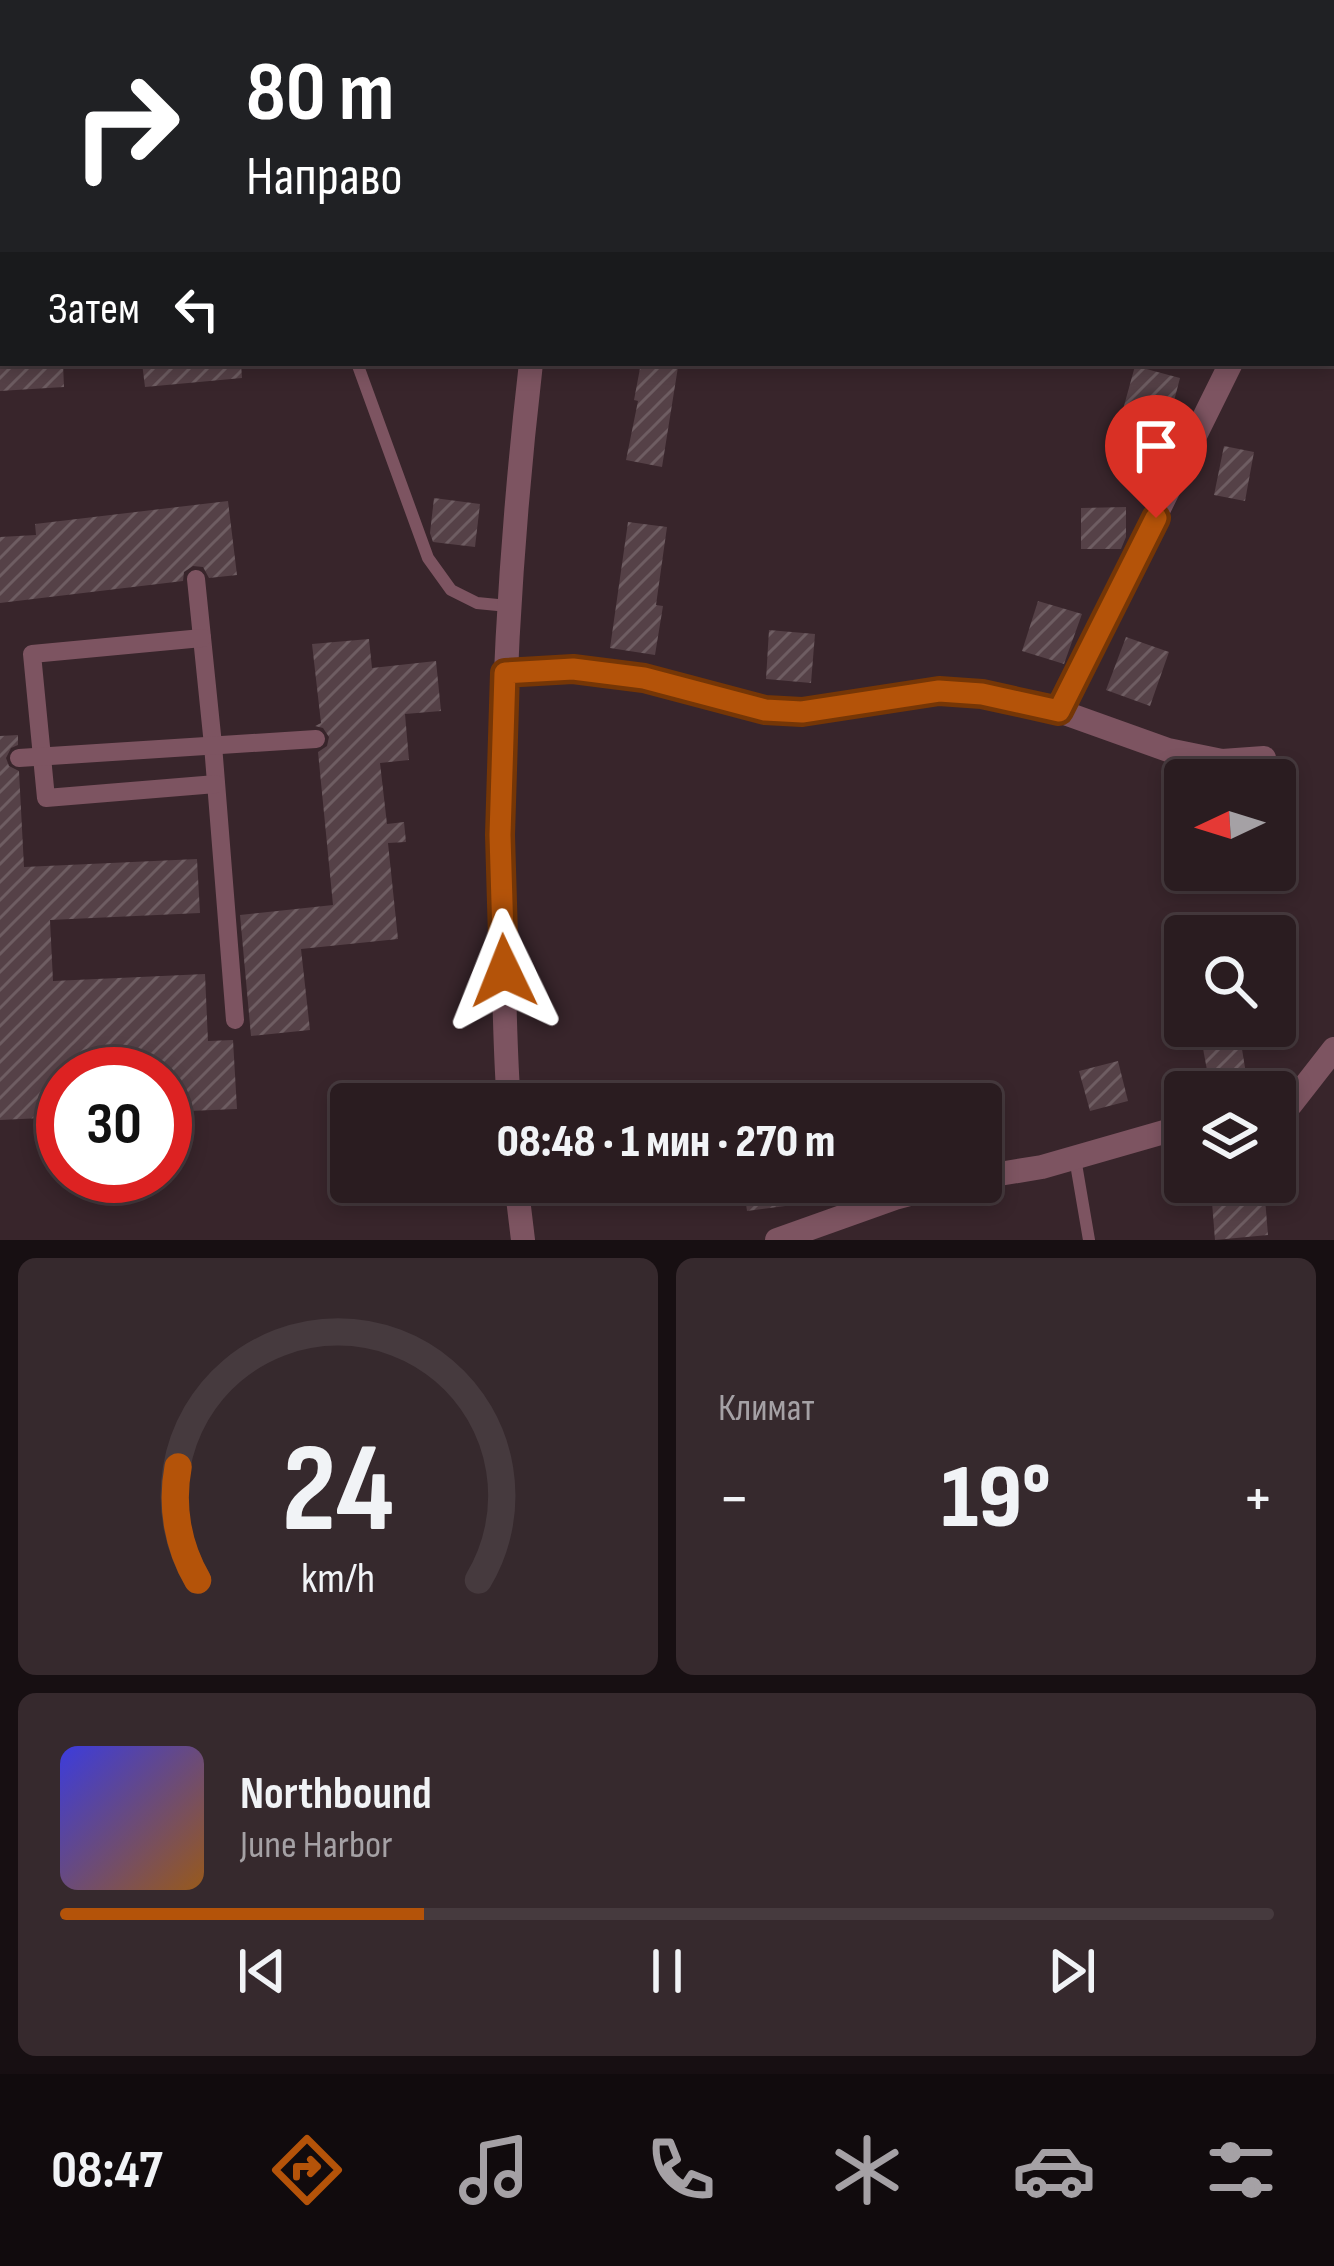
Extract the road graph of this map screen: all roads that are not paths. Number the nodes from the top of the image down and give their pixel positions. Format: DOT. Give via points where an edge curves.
graph roads {
  1 [pos="359,366"];
  2 [pos="531,366"];
  3 [pos="1230,366"];
  4 [pos="196,580"];
  5 [pos="508,606"];
  6 [pos="202,638"];
  7 [pos="505,673"];
  8 [pos="1059,711"];
  9 [pos="316,739"];
  10 [pos="213,746"];
  11 [pos="41,756"];
  12 [pos="19,758"];
  13 [pos="1264,758"];
  14 [pos="216,784"];
  15 [pos="235,1019"];
  16 [pos="1334,1049"];
  17 [pos="508,1083"];
  18 [pos="1296,1098"];
  19 [pos="1164,1132"];
  20 [pos="1075,1158"];
  21 [pos="1002,1174"];
  22 [pos="519,1203"];
  23 [pos="881,1203"];
  24 [pos="523,1240"];
  25 [pos="778,1240"];
  26 [pos="1089,1240"];
  1 -- 5 [label="lane" via="428,559 452,590"];
  2 -- 5 [label="street"];
  3 -- 8 [label="street"];
  4 -- 6 [label="street"];
  5 -- 7 [label="street"];
  6 -- 10 [label="street"];
  6 -- 11 [label="street" via="32,655"];
  7 -- 8 [label="street" via="573,669 644,678 765,710 802,712 939,691"];
  7 -- 17 [label="street" via="500,835"];
  8 -- 13 [label="street" via="1168,750 1222,761"];
  9 -- 10 [label="street"];
  10 -- 11 [label="street"];
  10 -- 14 [label="street"];
  11 -- 12 [label="street"];
  11 -- 14 [label="street" via="46,798"];
  14 -- 15 [label="street"];
  16 -- 18 [label="street"];
  19 -- 20 [label="street"];
  20 -- 21 [label="street"];
  20 -- 26 [label="lane"];
  22 -- 24 [label="street"];
  23 -- 25 [label="street"];
}
